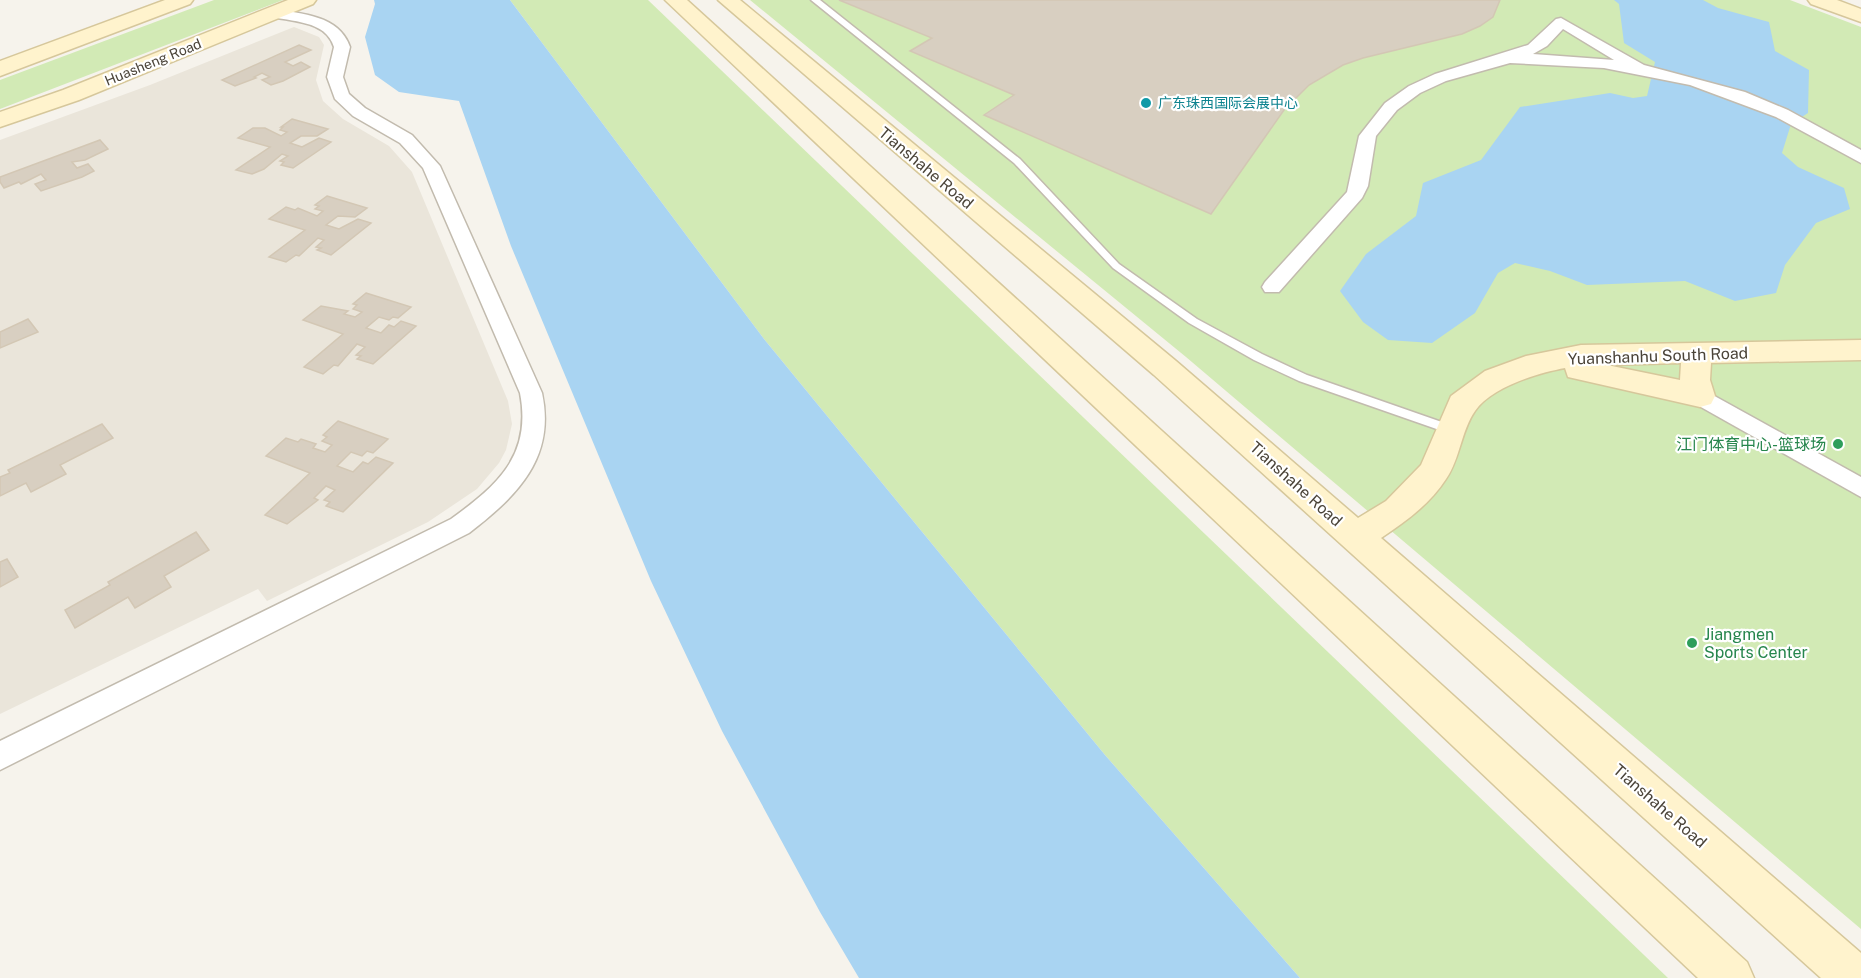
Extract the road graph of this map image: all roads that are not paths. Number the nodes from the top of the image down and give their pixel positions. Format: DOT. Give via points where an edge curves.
graph roads {
  1 [pos="183,0"];
  2 [pos="306,0"];
  3 [pos="675,0"];
  4 [pos="728,0"];
  5 [pos="815,0"];
  6 [pos="1818,0"];
  7 [pos="1846,0"];
  8 [pos="1861,5"];
  9 [pos="273,13"];
  10 [pos="1861,16"];
  11 [pos="1504,60"];
  12 [pos="0,69"];
  13 [pos="1643,71"];
  14 [pos="0,120"];
  15 [pos="1861,158"];
  16 [pos="1272,286"];
  17 [pos="1861,350"];
  18 [pos="1697,354"];
  19 [pos="1536,363"];
  20 [pos="1700,396"];
  21 [pos="1452,430"];
  22 [pos="1861,488"];
  23 [pos="1356,537"];
  24 [pos="0,756"];
  25 [pos="1731,978"];
  26 [pos="1855,978"];
  1 -- 12 [label="main road"];
  2 -- 9 [label="main road, Huasheng Road"];
  3 -- 25 [label="main road"];
  4 -- 23 [label="main road, Tianshahe Road" via="1165,368"];
  5 -- 21 [label="lane" via="1017,162 1116,266 1193,321 1303,378"];
  6 -- 10 [label="main road"];
  7 -- 8 [label="main road"];
  9 -- 14 [label="main road, Huasheng Road"];
  9 -- 24 [label="street" via="336,32 342,47 335,77 341,96 359,112 406,139 431,166 531,393 537,420 530,451 503,490 460,526"];
  11 -- 13 [label="street" via="1562,60"];
  11 -- 13 [label="street" via="1542,43 1561,22"];
  11 -- 16 [label="street" via="1427,83 1381,116 1364,145 1361,184 1356,194"];
  13 -- 15 [label="street" via="1740,98 1830,139"];
  17 -- 18 [label="main road, Yuanshanhu South Road"];
  18 -- 19 [label="main road, Yuanshanhu South Road" via="1581,355"];
  18 -- 20 [label="main road" via="1695,380"];
  19 -- 20 [label="main road" via="1646,382"];
  19 -- 21 [label="main road, Yuanshanhu South Road" via="1496,378 1462,404"];
  20 -- 22 [label="street"];
  21 -- 23 [label="main road, Yuanshanhu South Road" via="1434,472 1398,510"];
  23 -- 26 [label="main road, Tianshahe Road"];
}
